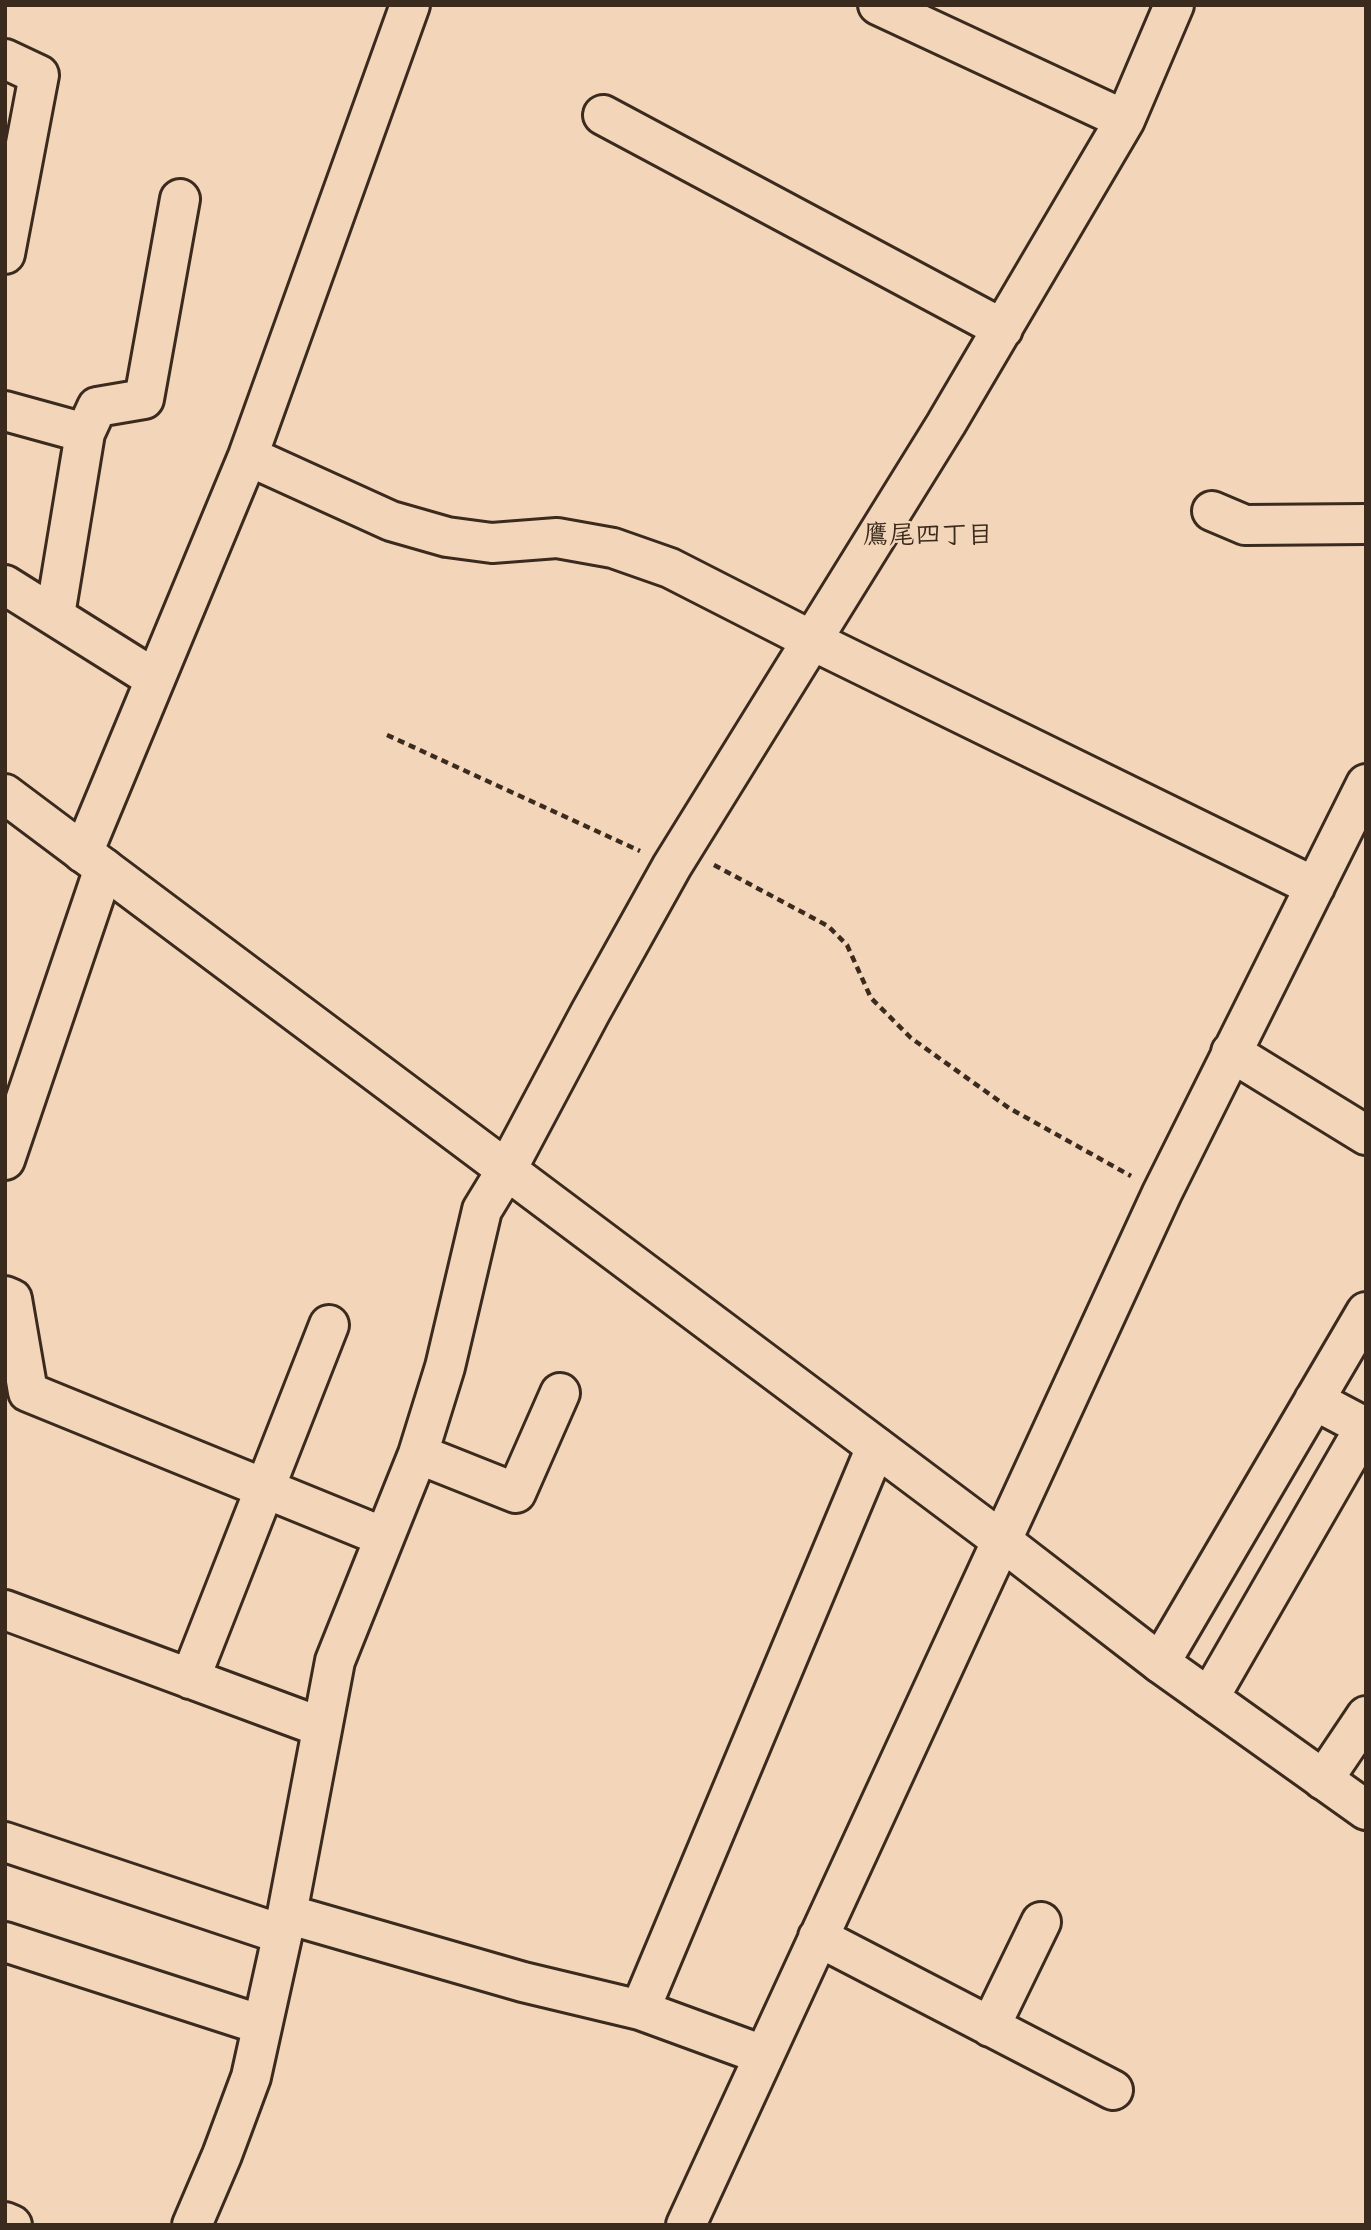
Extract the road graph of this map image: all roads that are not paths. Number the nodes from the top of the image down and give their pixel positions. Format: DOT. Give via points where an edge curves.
graph roads {
  1 [pos="410,5"];
  2 [pos="878,5"];
  3 [pos="1174,5"];
  4 [pos="5,59"];
  5 [pos="603,115"];
  6 [pos="1125,121"];
  7 [pos="180,199"];
  8 [pos="5,254"];
  9 [pos="1003,329"];
  10 [pos="5,411"];
  11 [pos="85,433"];
  12 [pos="248,456"];
  13 [pos="1212,511"];
  14 [pos="1366,524"];
  15 [pos="5,585"];
  16 [pos="55,615"];
  17 [pos="811,640"];
  18 [pos="155,679"];
  19 [pos="1366,784"];
  20 [pos="5,794"];
  21 [pos="93,860"];
  22 [pos="1315,887"];
  23 [pos="1231,1052"];
  24 [pos="1366,1135"];
  25 [pos="5,1160"];
  26 [pos="507,1169"];
  27 [pos="5,1296"];
  28 [pos="1366,1312"];
  29 [pos="329,1325"];
  30 [pos="560,1393"];
  31 [pos="1314,1400"];
  32 [pos="876,1447"];
  33 [pos="418,1454"];
  34 [pos="265,1489"];
  35 [pos="384,1537"];
  36 [pos="1002,1541"];
  37 [pos="5,1610"];
  38 [pos="1160,1663"];
  39 [pos="190,1679"];
  40 [pos="1209,1698"];
  41 [pos="1366,1716"];
  42 [pos="321,1727"];
  43 [pos="1323,1780"];
  44 [pos="1366,1810"];
  45 [pos="5,1842"];
  46 [pos="1041,1922"];
  47 [pos="284,1924"];
  48 [pos="818,1937"];
  49 [pos="5,1942"];
  50 [pos="640,2010"];
  51 [pos="262,2025"];
  52 [pos="990,2027"];
  53 [pos="763,2055"];
  54 [pos="1113,2090"];
  55 [pos="5,2222"];
  56 [pos="12,2225"];
  57 [pos="192,2225"];
  58 [pos="686,2225"];
  1 -- 12 [label="street"];
  2 -- 6 [label="street"];
  3 -- 6 [label="street"];
  4 -- 8 [label="street" via="39,75"];
  5 -- 9 [label="street"];
  6 -- 9 [label="street"];
  7 -- 11 [label="street" via="144,400 97,407"];
  9 -- 17 [label="street"];
  10 -- 11 [label="street"];
  11 -- 16 [label="street"];
  12 -- 17 [label="street" via="391,521 447,537 492,543 557,538 613,548 670,568"];
  12 -- 18 [label="street"];
  13 -- 14 [label="street" via="1245,525"];
  15 -- 16 [label="street"];
  16 -- 18 [label="street"];
  17 -- 22 [label="street"];
  17 -- 26 [label="street" via="678,858"];
  18 -- 21 [label="street"];
  19 -- 22 [label="street"];
  20 -- 21 [label="street"];
  21 -- 25 [label="street"];
  21 -- 26 [label="street"];
  22 -- 23 [label="street"];
  23 -- 24 [label="street"];
  23 -- 36 [label="street"];
  26 -- 32 [label="street"];
  26 -- 33 [label="street" via="482,1210 446,1367"];
  27 -- 34 [label="street" via="12,1299 28,1392"];
  28 -- 31 [label="street"];
  29 -- 34 [label="street"];
  30 -- 33 [label="street" via="516,1493"];
  31 -- 38 [label="street"];
  31 -- 40 [label="street" via="1365,1427"];
  32 -- 36 [label="street"];
  32 -- 50 [label="street"];
  33 -- 35 [label="street"];
  34 -- 35 [label="street"];
  34 -- 39 [label="street"];
  35 -- 42 [label="street" via="335,1661"];
  36 -- 38 [label="street"];
  36 -- 48 [label="street"];
  37 -- 39 [label="street"];
  38 -- 40 [label="street"];
  39 -- 42 [label="street"];
  40 -- 43 [label="street"];
  41 -- 43 [label="street"];
  42 -- 47 [label="street"];
  43 -- 44 [label="street"];
  45 -- 47 [label="street"];
  46 -- 52 [label="street"];
  47 -- 50 [label="street"];
  47 -- 51 [label="street"];
  48 -- 52 [label="street"];
  48 -- 53 [label="street"];
  49 -- 51 [label="street"];
  50 -- 53 [label="street"];
  51 -- 57 [label="street" via="251,2077"];
  52 -- 54 [label="street"];
  53 -- 58 [label="street"];
  55 -- 56 [label="street"];
}
